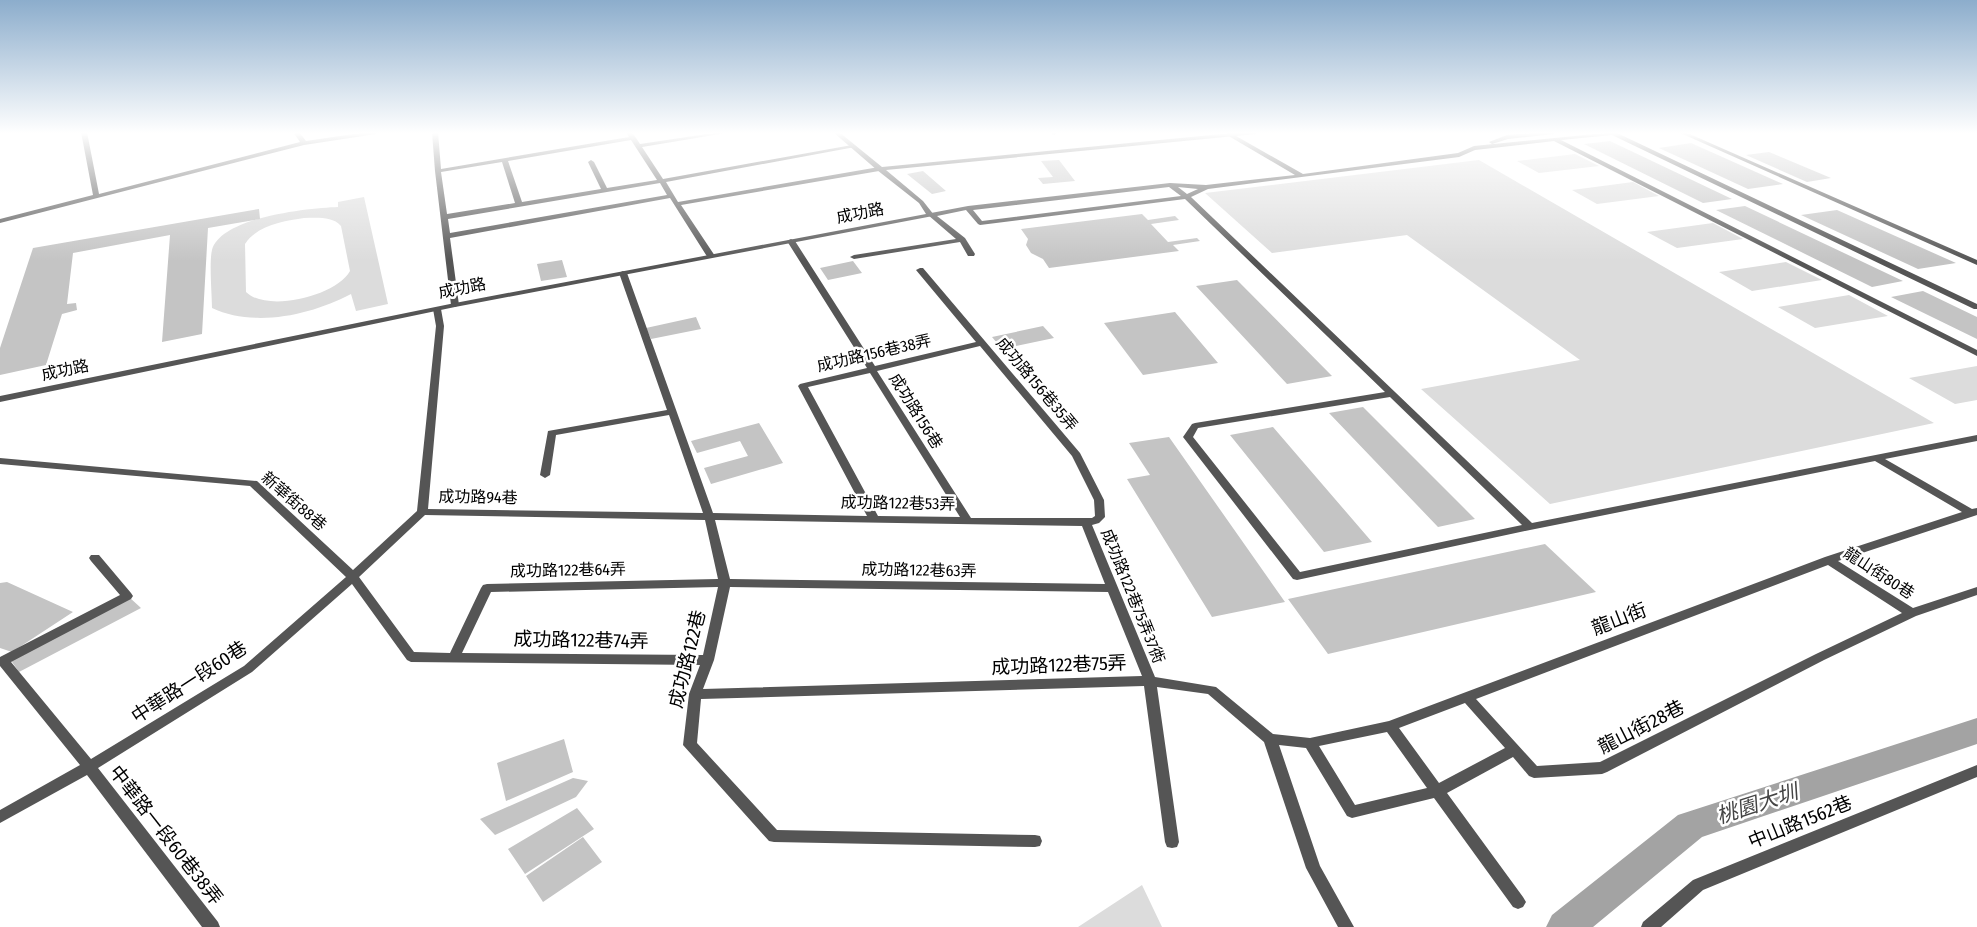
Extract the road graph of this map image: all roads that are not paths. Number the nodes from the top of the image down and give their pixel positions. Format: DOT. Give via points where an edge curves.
graph roads {
  1 [pos="92,175"];
  2 [pos="177,175"];
  3 [pos="439,175"];
  4 [pos="510,175"];
  5 [pos="597,175"];
  6 [pos="659,175"];
  7 [pos="695,175"];
  8 [pos="843,175"];
  9 [pos="887,175"];
  10 [pos="1308,175"];
  11 [pos="1631,175"];
  12 [pos="1706,175"];
  13 [pos="1779,175"];
  14 [pos="1302,176"];
  15 [pos="663,181"];
  16 [pos="1170,184"];
  17 [pos="1206,187"];
  18 [pos="605,191"];
  19 [pos="96,196"];
  20 [pos="672,196"];
  21 [pos="1187,197"];
  22 [pos="519,204"];
  23 [pos="677,204"];
  24 [pos="968,208"];
  25 [pos="932,215"];
  26 [pos="444,217"];
  27 [pos="0,221"];
  28 [pos="447,236"];
  29 [pos="962,240"];
  30 [pos="791,241"];
  31 [pos="971,254"];
  32 [pos="711,256"];
  33 [pos="854,258"];
  34 [pos="1977,263"];
  35 [pos="920,270"];
  36 [pos="623,273"];
  37 [pos="455,305"];
  38 [pos="1977,307"];
  39 [pos="437,309"];
  40 [pos="982,344"];
  41 [pos="1977,353"];
  42 [pos="871,368"];
  43 [pos="1392,394"];
  44 [pos="0,399"];
  45 [pos="672,412"];
  46 [pos="1977,438"];
  47 [pos="1876,458"];
  48 [pos="0,461"];
  49 [pos="546,475"];
  50 [pos="422,512"];
  51 [pos="1974,512"];
  52 [pos="709,516"];
  53 [pos="874,519"];
  54 [pos="968,521"];
  55 [pos="1086,523"];
  56 [pos="1530,527"];
  57 [pos="96,558"];
  58 [pos="1829,560"];
  59 [pos="354,577"];
  60 [pos="725,583"];
  61 [pos="1112,588"];
  62 [pos="1977,591"];
  63 [pos="1912,614"];
  64 [pos="454,657"];
  65 [pos="1820,657"];
  66 [pos="708,660"];
  67 [pos="1150,681"];
  68 [pos="695,694"];
  69 [pos="1468,698"];
  70 [pos="1390,726"];
  71 [pos="1270,739"];
  72 [pos="1310,743"];
  73 [pos="1514,750"];
  74 [pos="89,767"];
  75 [pos="1977,771"];
  76 [pos="1437,791"];
  77 [pos="0,817"];
  78 [pos="1035,841"];
  79 [pos="1172,842"];
  80 [pos="1518,902"];
  81 [pos="212,927"];
  82 [pos="1346,927"];
  83 [pos="1649,927"];
  1 -- 19 [label="street"];
  2 -- 19 [label="street"];
  3 -- 26 [label="street"];
  4 -- 22 [label="street"];
  5 -- 18 [label="street"];
  6 -- 15 [label="street"];
  7 -- 15 [label="street"];
  8 -- 23 [label="street"];
  9 -- 25 [label="street"];
  10 -- 14 [label="street"];
  11 -- 41 [label="street"];
  12 -- 38 [label="street"];
  13 -- 34 [label="street"];
  14 -- 17 [label="street"];
  15 -- 18 [label="street"];
  15 -- 20 [label="street"];
  16 -- 17 [label="street, 成功路"];
  16 -- 21 [label="street"];
  16 -- 24 [label="street, 成功路"];
  17 -- 21 [label="street"];
  18 -- 22 [label="street"];
  19 -- 27 [label="street"];
  20 -- 23 [label="street"];
  20 -- 28 [label="street"];
  21 -- 24 [label="street" via="980,223"];
  21 -- 43 [label="street"];
  22 -- 26 [label="street"];
  23 -- 32 [label="street"];
  24 -- 25 [label="street, 成功路"];
  25 -- 29 [label="street"];
  25 -- 30 [label="street, 成功路"];
  26 -- 28 [label="street"];
  28 -- 37 [label="street"];
  29 -- 31 [label="street"];
  29 -- 33 [label="street"];
  30 -- 32 [label="street, 成功路"];
  30 -- 42 [label="street, 成功路156巷"];
  32 -- 36 [label="street, 成功路"];
  35 -- 40 [label="street, 成功路156巷35弄"];
  36 -- 37 [label="street, 成功路"];
  36 -- 45 [label="street, 成功路122巷"];
  37 -- 39 [label="street, 成功路"];
  39 -- 44 [label="street, 成功路"];
  39 -- 50 [label="street, 成功路94巷" via="440,326"];
  40 -- 42 [label="street, 成功路156巷38弄"];
  40 -- 55 [label="street, 成功路156巷35弄" via="1077,455 1099,500 1100,517"];
  42 -- 53 [label="street, 成功路156巷38弄" via="803,386"];
  42 -- 54 [label="street, 成功路156巷"];
  43 -- 56 [label="street"];
  43 -- 56 [label="street" via="1195,426 1188,436 1297,576"];
  45 -- 49 [label="street" via="551,433"];
  45 -- 52 [label="street, 成功路122巷"];
  46 -- 47 [label="street"];
  47 -- 51 [label="street"];
  47 -- 56 [label="street"];
  48 -- 59 [label="street, 新華街88巷" via="253,482"];
  50 -- 52 [label="street, 成功路94巷"];
  50 -- 59 [label="street, 中華路一段60巷"];
  51 -- 58 [label="street, 龍山街"];
  52 -- 53 [label="street, 成功路122巷53弄"];
  52 -- 60 [label="street, 成功路122巷"];
  53 -- 54 [label="street, 成功路122巷53弄"];
  54 -- 55 [label="street, 成功路122巷53弄"];
  55 -- 61 [label="street, 成功路122巷75弄37衖"];
  57 -- 74 [label="street, 中華路一段60巷38弄" via="127,596 3,661"];
  58 -- 63 [label="street, 龍山街80巷"];
  58 -- 69 [label="street, 龍山街"];
  59 -- 64 [label="street, 新華街88巷" via="412,656"];
  59 -- 74 [label="street, 中華路一段60巷" via="248,669"];
  60 -- 61 [label="street, 成功路122巷63弄"];
  60 -- 64 [label="street, 成功路122巷64弄" via="487,588"];
  60 -- 66 [label="street, 成功路122巷"];
  61 -- 67 [label="street, 成功路122巷75弄37衖"];
  62 -- 63 [label="street, 龍山街80巷"];
  63 -- 65 [label="street, 龍山街80巷"];
  64 -- 66 [label="street, 成功路122巷74弄"];
  65 -- 73 [label="street, 龍山街28巷" via="1602,768 1534,772"];
  66 -- 68 [label="street, 成功路122巷"];
  67 -- 68 [label="street, 成功路122巷75弄"];
  67 -- 71 [label="street, 成功路122巷75弄" via="1211,690"];
  67 -- 79 [label="street, 成功路122巷75弄37衖"];
  68 -- 78 [label="street, 成功路122巷" via="690,746 774,836"];
  69 -- 70 [label="street, 龍山街"];
  69 -- 73 [label="street, 龍山街28巷"];
  70 -- 72 [label="street, 龍山街"];
  70 -- 76 [label="street"];
  71 -- 72 [label="street, 龍山街"];
  71 -- 82 [label="street" via="1313,868"];
  72 -- 76 [label="street" via="1352,812"];
  73 -- 76 [label="street"];
  74 -- 77 [label="street, 中華路一段60巷"];
  74 -- 81 [label="street, 中華路一段60巷38弄"];
  75 -- 83 [label="street, 中山路1562巷" via="1698,885"];
  76 -- 80 [label="street"];
}
